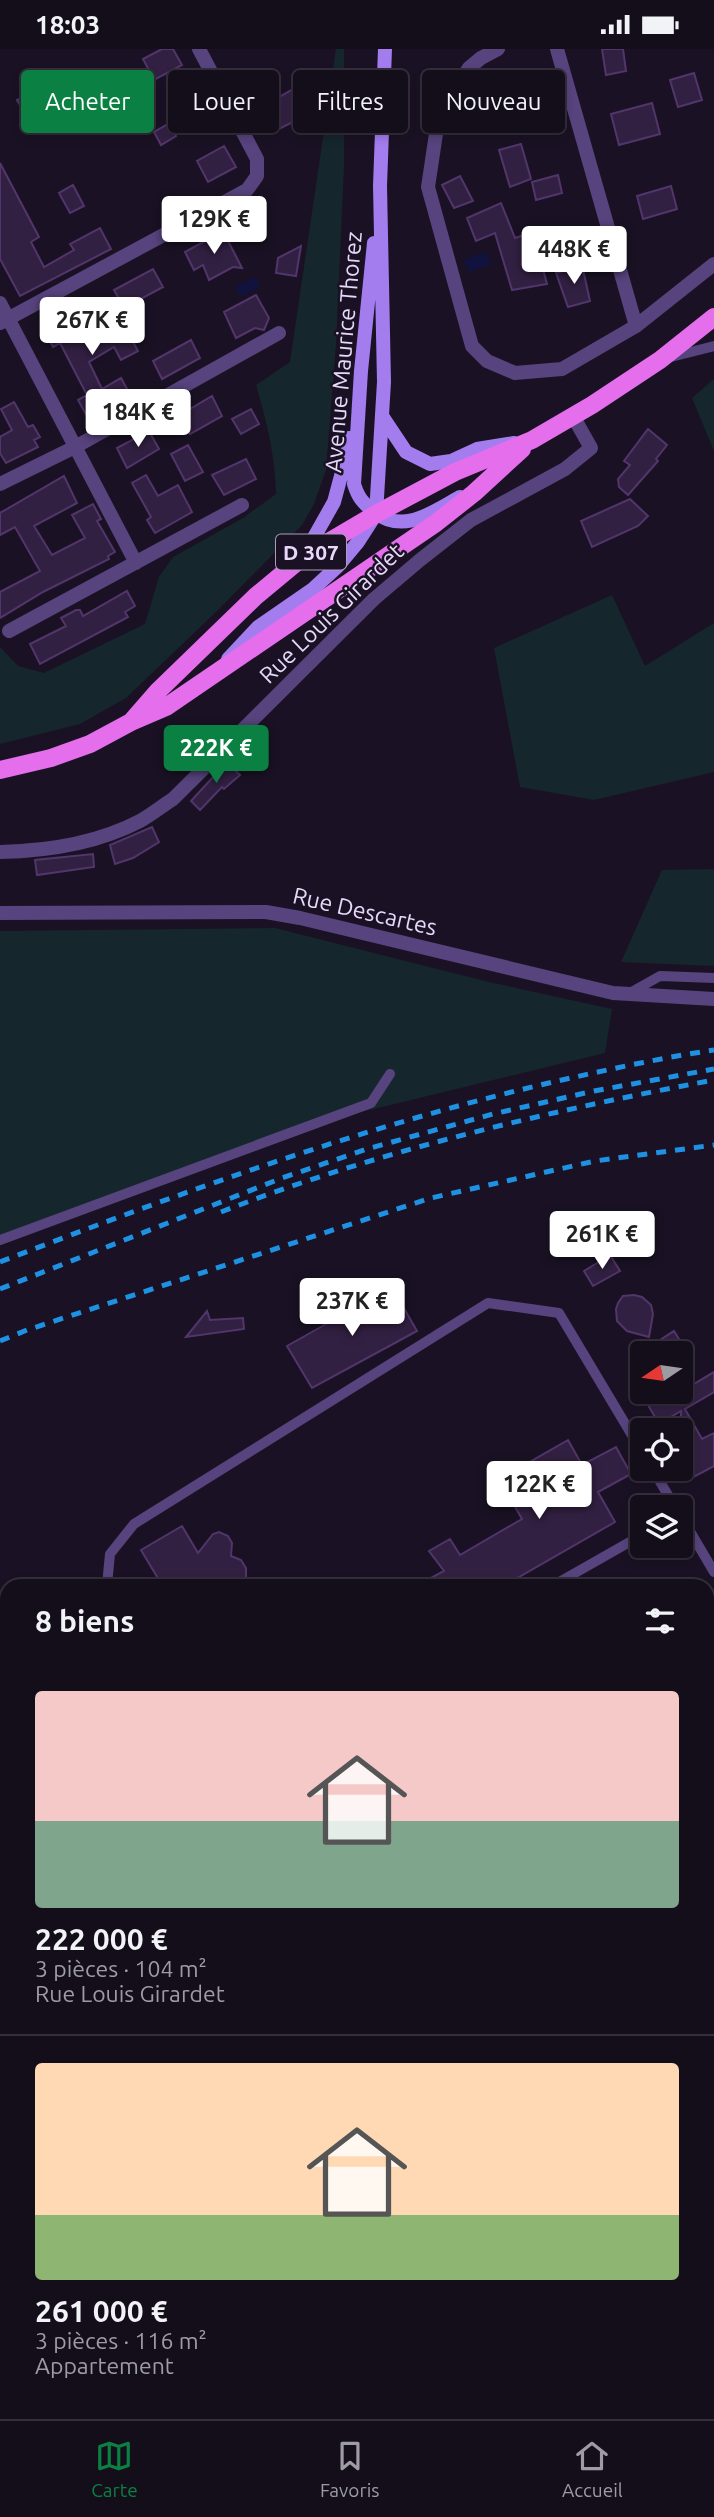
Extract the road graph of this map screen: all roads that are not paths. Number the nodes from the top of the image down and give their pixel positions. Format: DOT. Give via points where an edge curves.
graph roads {
  1 [pos="199,49"];
  2 [pos="385,49"];
  3 [pos="498,49"];
  4 [pos="557,49"];
  5 [pos="380,186"];
  6 [pos="714,264"];
  7 [pos="0,303"];
  8 [pos="714,317"];
  9 [pos="4,321"];
  10 [pos="636,326"];
  11 [pos="279,333"];
  12 [pos="714,346"];
  13 [pos="660,360"];
  14 [pos="360,371"];
  15 [pos="382,416"];
  16 [pos="573,416"];
  17 [pos="532,440"];
  18 [pos="75,447"];
  19 [pos="487,481"];
  20 [pos="0,484"];
  21 [pos="242,505"];
  22 [pos="376,514"];
  23 [pos="303,557"];
  24 [pos="136,563"];
  25 [pos="9,631"];
  26 [pos="218,670"];
  27 [pos="131,722"];
  28 [pos="0,770"];
  29 [pos="0,852"];
  30 [pos="0,913"];
  31 [pos="714,978"];
  32 [pos="627,994"];
  33 [pos="714,999"];
  34 [pos="390,1074"];
  35 [pos="0,1240"];
  36 [pos="630,1432"];
  37 [pos="693,1536"];
  38 [pos="630,1542"];
  39 [pos="714,1572"];
  40 [pos="108,1579"];
  41 [pos="565,1579"];
  1 -- 9 [label="street" via="257,159 257,176 247,190"];
  2 -- 5 [label="street, Avenue Maurice Thorez"];
  3 -- 10 [label="street" via="469,68 450,96 437,127 428,187 472,346 486,361 515,373 562,369"];
  4 -- 10 [label="street"];
  5 -- 14 [label="street, Avenue Maurice Thorez"];
  5 -- 15 [label="street, Avenue Maurice Thorez"];
  6 -- 10 [label="street"];
  7 -- 9 [label="street"];
  8 -- 13 [label="main road, D 307"];
  9 -- 18 [label="street"];
  11 -- 18 [label="street"];
  12 -- 13 [label="lane"];
  13 -- 16 [label="main road, D 307"];
  14 -- 22 [label="street, Avenue Maurice Thorez" via="354,484 358,499"];
  14 -- 23 [label="street" via="334,502"];
  15 -- 17 [label="street" via="406,452 430,464 451,461 477,449"];
  15 -- 22 [label="street, Avenue Maurice Thorez"];
  16 -- 17 [label="main road, D 307"];
  16 -- 29 [label="street, Rue Louis Girardet" via="591,448 565,469 471,520 420,559 173,799 103,837"];
  17 -- 19 [label="main road, D 307"];
  17 -- 22 [label="main road, D 307" via="455,472"];
  18 -- 20 [label="street"];
  18 -- 24 [label="street"];
  19 -- 22 [label="street" via="425,517 396,522"];
  19 -- 26 [label="main road, D 307" via="436,523"];
  21 -- 24 [label="street"];
  22 -- 23 [label="main road, D 307"];
  22 -- 26 [label="street, Avenue Maurice Thorez" via="338,566 258,627"];
  23 -- 27 [label="main road, D 307" via="256,596"];
  24 -- 25 [label="street"];
  26 -- 27 [label="main road, D 307" via="166,707"];
  27 -- 28 [label="main road, D 307" via="90,744"];
  30 -- 32 [label="street, Rue Descartes" via="265,912"];
  31 -- 32 [label="lane" via="660,976"];
  32 -- 33 [label="street, Rue Descartes"];
  34 -- 35 [label="lane" via="372,1103"];
  36 -- 40 [label="lane" via="559,1313 488,1303 134,1524 110,1554"];
  37 -- 39 [label="lane"];
  38 -- 41 [label="lane"];
}
